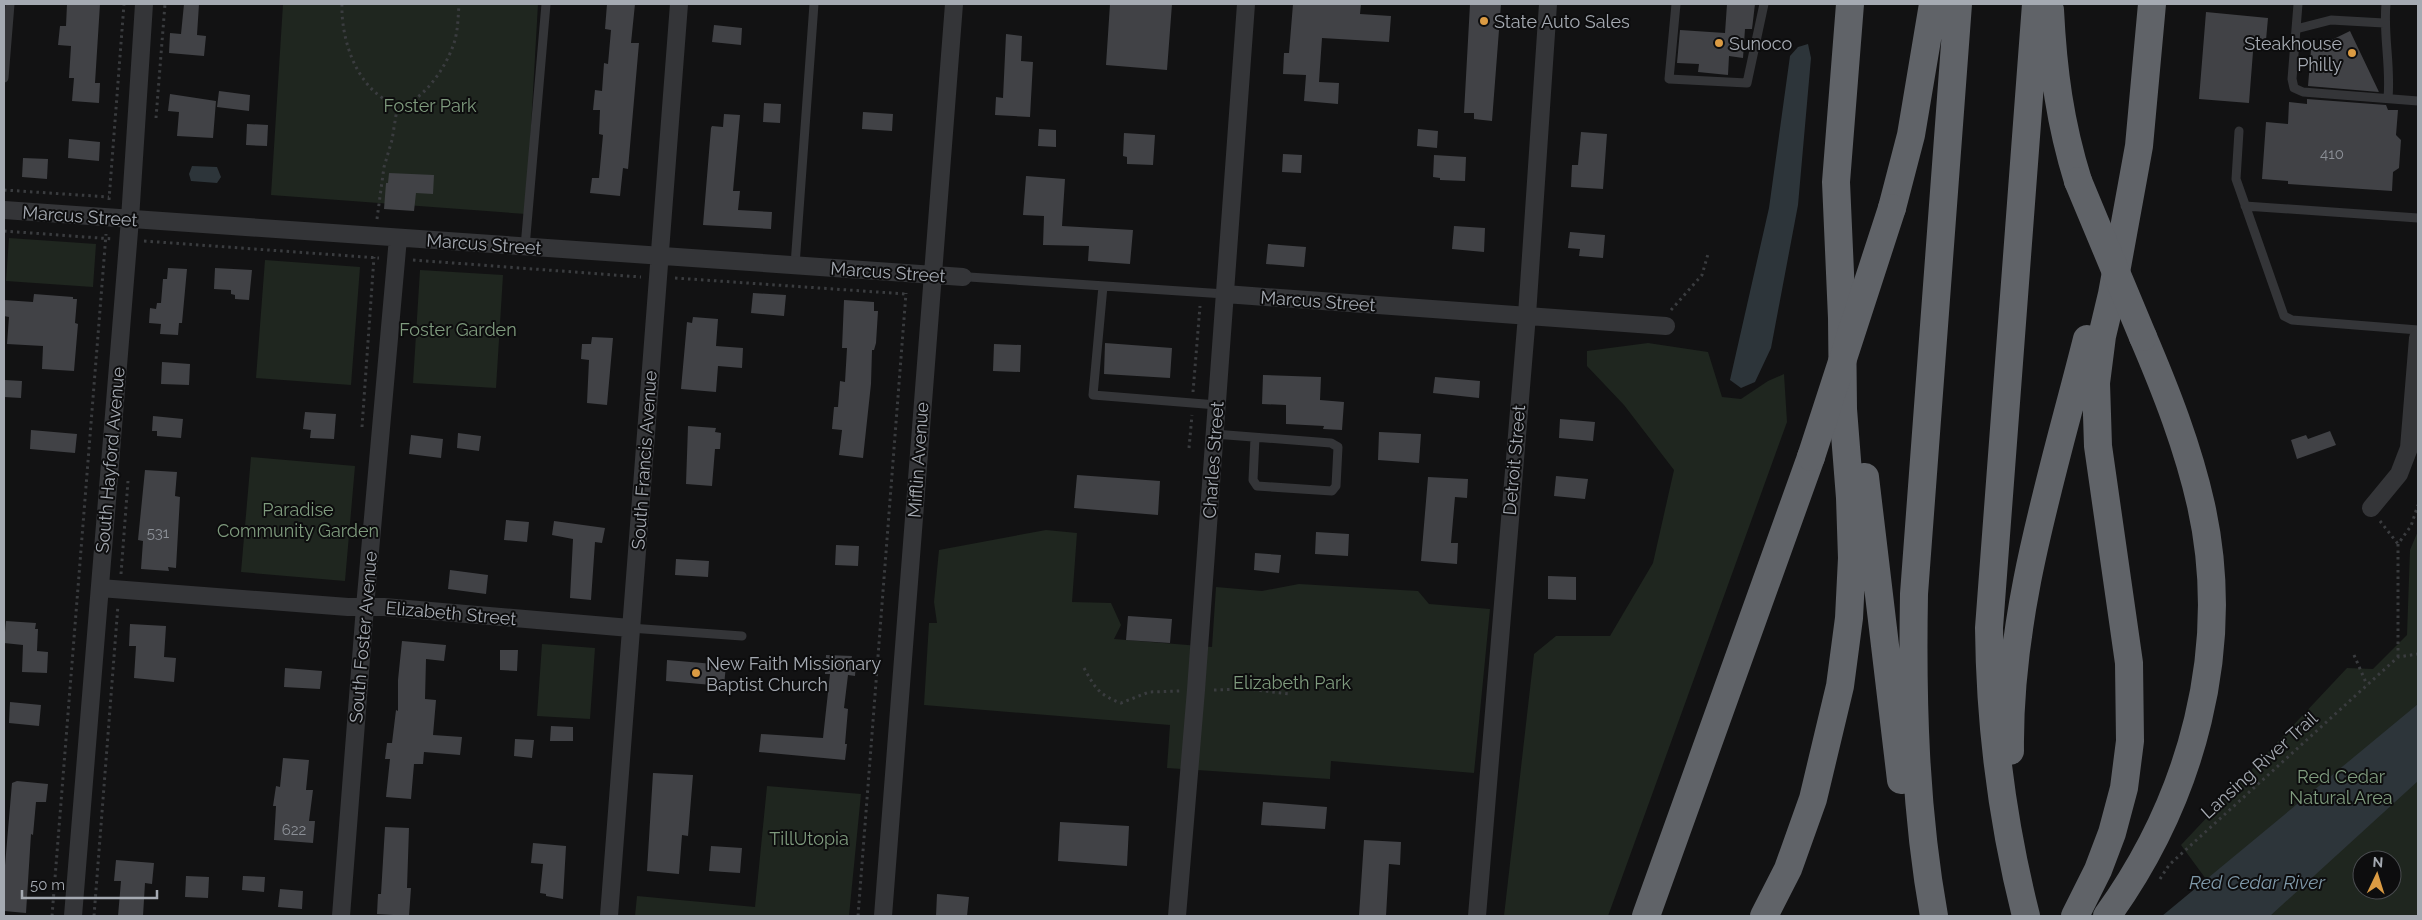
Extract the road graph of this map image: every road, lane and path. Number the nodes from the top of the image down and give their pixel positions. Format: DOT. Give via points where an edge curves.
graph roads {
  1 [pos="10,4"];
  2 [pos="124,4"];
  3 [pos="144,4"];
  4 [pos="342,4"];
  5 [pos="459,4"];
  6 [pos="546,4"];
  7 [pos="679,4"];
  8 [pos="814,4"];
  9 [pos="954,4"];
  10 [pos="1246,4"];
  11 [pos="1548,4"];
  12 [pos="1676,4"];
  13 [pos="1764,4"];
  14 [pos="1850,4"];
  15 [pos="2152,4"];
  16 [pos="2298,4"];
  17 [pos="2386,4"];
  18 [pos="1931,12"];
  19 [pos="1957,14"];
  20 [pos="2043,16"];
  21 [pos="2384,23"];
  22 [pos="2296,29"];
  23 [pos="4,78"];
  24 [pos="2388,98"];
  25 [pos="2418,100"];
  26 [pos="397,109"];
  27 [pos="2239,131"];
  28 [pos="4,190"];
  29 [pos="109,197"];
  30 [pos="2245,206"];
  31 [pos="4,210"];
  32 [pos="2125,213"];
  33 [pos="108,218"];
  34 [pos="2418,218"];
  35 [pos="130,219"];
  36 [pos="4,231"];
  37 [pos="375,237"];
  38 [pos="106,238"];
  39 [pos="398,238"];
  40 [pos="128,240"];
  41 [pos="525,247"];
  42 [pos="1708,254"];
  43 [pos="659,257"];
  44 [pos="396,259"];
  45 [pos="795,265"];
  46 [pos="908,272"];
  47 [pos="932,274"];
  48 [pos="658,277"];
  49 [pos="966,277"];
  50 [pos="1103,286"];
  51 [pos="1201,292"];
  52 [pos="906,294"];
  53 [pos="1225,294"];
  54 [pos="1526,315"];
  55 [pos="1842,318"];
  56 [pos="1661,326"];
  57 [pos="2418,330"];
  58 [pos="2418,338"];
  59 [pos="1193,403"];
  60 [pos="1216,405"];
  61 [pos="1214,434"];
  62 [pos="1255,438"];
  63 [pos="1189,448"];
  64 [pos="2418,506"];
  65 [pos="2371,508"];
  66 [pos="2398,544"];
  67 [pos="100,588"];
  68 [pos="365,607"];
  69 [pos="630,628"];
  70 [pos="742,636"];
  71 [pos="2418,654"];
  72 [pos="2354,655"];
  73 [pos="2398,657"];
  74 [pos="2367,685"];
  75 [pos="2159,880"];
  76 [pos="1934,914"];
  77 [pos="52,916"];
  78 [pos="73,916"];
  79 [pos="341,916"];
  80 [pos="609,916"];
  81 [pos="858,916"];
  82 [pos="883,916"];
  83 [pos="1177,916"];
  84 [pos="1477,916"];
  85 [pos="1646,916"];
  86 [pos="1764,916"];
  87 [pos="2026,916"];
  88 [pos="2075,916"];
  89 [pos="2107,916"];
  1 -- 23 [label="lane"];
  2 -- 29 [label="path"];
  3 -- 35 [label="street, South Hayford Avenue"];
  4 -- 26 [label="path" via="346,40 364,81"];
  5 -- 26 [label="path" via="453,47 438,73 423,94"];
  6 -- 41 [label="lane"];
  7 -- 43 [label="street, South Francis Avenue"];
  8 -- 45 [label="lane"];
  9 -- 47 [label="street, Mifflin Avenue"];
  10 -- 53 [label="street, Charles Street"];
  11 -- 54 [label="street, Detroit Street"];
  12 -- 13 [label="lane" via="1669,79 1746,83"];
  14 -- 55 [label="highway" via="1836,182"];
  15 -- 32 [label="highway" via="2143,116"];
  16 -- 22 [label="lane"];
  17 -- 21 [label="lane"];
  18 -- 85 [label="highway, bridge" via="1911,135 1892,208 1811,457"];
  19 -- 76 [label="highway" via="1914,603 1916,752"];
  20 -- 87 [label="highway" via="1989,628 1991,704 1998,776"];
  20 -- 89 [label="highway, bridge" via="2062,126 2078,181 2187,451 2202,507 2210,579 2210,636 2203,699 2181,778 2149,850"];
  21 -- 22 [label="lane" via="2331,20"];
  21 -- 24 [label="lane" via="2390,77"];
  22 -- 24 [label="lane" via="2294,88 2303,92"];
  24 -- 25 [label="lane"];
  26 -- 37 [label="path" via="384,167"];
  27 -- 30 [label="lane" via="2236,179"];
  28 -- 29 [label="path"];
  29 -- 33 [label="path"];
  30 -- 34 [label="lane"];
  30 -- 57 [label="lane" via="2284,316 2292,320"];
  31 -- 33 [label="street, Marcus Street"];
  32 -- 87 [label="highway" via="2086,341 2035,550 2016,647 2010,762"];
  32 -- 88 [label="highway" via="2100,350 2096,406 2098,446 2129,663 2130,741 2124,788 2110,839"];
  33 -- 35 [label="street, Marcus Street"];
  33 -- 38 [label="path"];
  35 -- 37 [label="street, Marcus Street"];
  35 -- 40 [label="street, South Hayford Avenue"];
  36 -- 38 [label="path"];
  37 -- 39 [label="street, Marcus Street"];
  38 -- 40 [label="path"];
  38 -- 77 [label="path"];
  39 -- 41 [label="street, Marcus Street"];
  39 -- 44 [label="street, South Foster Avenue"];
  40 -- 44 [label="path"];
  40 -- 67 [label="street, South Hayford Avenue"];
  41 -- 43 [label="street, Marcus Street"];
  42 -- 56 [label="path" via="1702,275"];
  43 -- 45 [label="street, Marcus Street"];
  43 -- 48 [label="street, South Francis Avenue"];
  44 -- 48 [label="path"];
  44 -- 68 [label="street, South Foster Avenue"];
  45 -- 46 [label="street, Marcus Street"];
  46 -- 47 [label="street, Marcus Street"];
  46 -- 52 [label="path"];
  47 -- 49 [label="street, Marcus Street"];
  47 -- 82 [label="street, Mifflin Avenue"];
  48 -- 52 [label="path"];
  48 -- 69 [label="street, South Francis Avenue"];
  49 -- 50 [label="lane, Marcus Street"];
  50 -- 51 [label="lane, Marcus Street"];
  50 -- 59 [label="lane" via="1093,394"];
  51 -- 53 [label="lane, Marcus Street"];
  51 -- 59 [label="path"];
  52 -- 81 [label="path"];
  53 -- 54 [label="street, Marcus Street"];
  53 -- 60 [label="street, Charles Street"];
  54 -- 56 [label="street, Marcus Street"];
  54 -- 84 [label="street, Detroit Street"];
  55 -- 76 [label="highway" via="1872,531 1901,778"];
  55 -- 86 [label="highway" via="1843,409 1852,558 1849,618 1840,686 1813,799 1788,869"];
  58 -- 65 [label="street" via="2409,448 2399,474"];
  59 -- 60 [label="lane"];
  59 -- 63 [label="path"];
  60 -- 61 [label="street, Charles Street"];
  61 -- 62 [label="lane"];
  61 -- 83 [label="street, Charles Street"];
  62 -- 62 [label="lane" via="1331,443 1338,447 1336,486 1332,491 1257,486 1253,480"];
  64 -- 66 [label="path"];
  65 -- 66 [label="path"];
  66 -- 73 [label="path"];
  67 -- 68 [label="street, Elizabeth Street"];
  67 -- 78 [label="street, South Hayford Avenue"];
  68 -- 69 [label="street, Elizabeth Street"];
  68 -- 79 [label="street, South Foster Avenue"];
  69 -- 70 [label="lane, Elizabeth Street"];
  69 -- 80 [label="street, South Francis Avenue"];
  71 -- 73 [label="path"];
  72 -- 74 [label="path"];
  73 -- 74 [label="path, Lansing River Trail"];
  74 -- 75 [label="path, Lansing River Trail" via="2169,865"];
}
